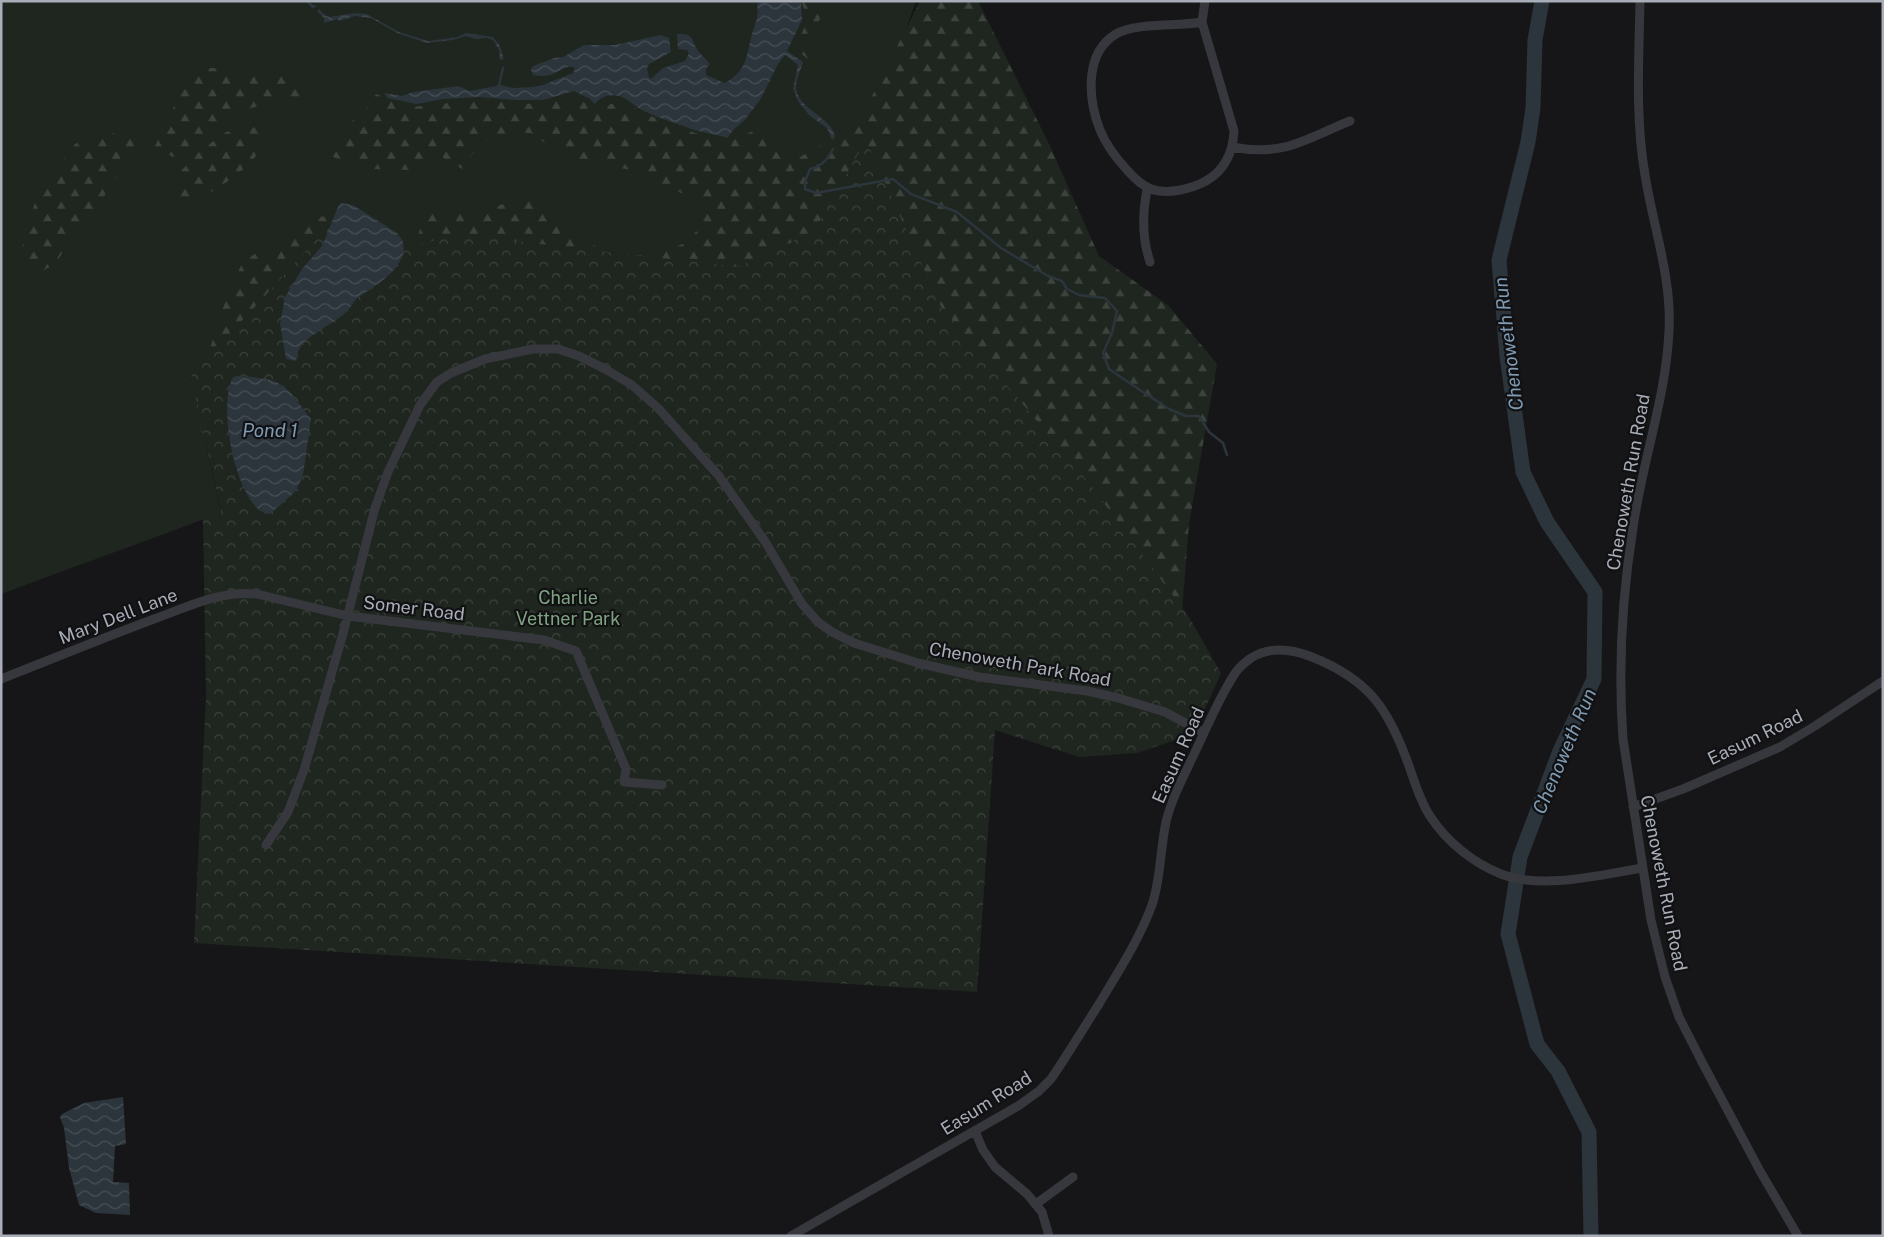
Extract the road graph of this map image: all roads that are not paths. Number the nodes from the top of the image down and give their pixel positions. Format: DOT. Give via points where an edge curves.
graph roads {
  1 [pos="1205,1"];
  2 [pos="1640,1"];
  3 [pos="1202,22"];
  4 [pos="1350,120"];
  5 [pos="1232,147"];
  6 [pos="1149,189"];
  7 [pos="1150,262"];
  8 [pos="249,593"];
  9 [pos="348,616"];
  10 [pos="1,679"];
  11 [pos="1883,681"];
  12 [pos="1204,733"];
  13 [pos="662,785"];
  14 [pos="1633,807"];
  15 [pos="266,845"];
  16 [pos="1642,868"];
  17 [pos="975,1131"];
  18 [pos="1074,1176"];
  19 [pos="1036,1204"];
  20 [pos="791,1236"];
  21 [pos="1049,1236"];
  22 [pos="1798,1236"];
  1 -- 3 [label="street"];
  2 -- 14 [label="street, Chenoweth Run Road" via="1640,143 1666,283 1669,328 1666,367 1632,528 1626,589 1621,712"];
  3 -- 5 [label="street" via="1234,131"];
  3 -- 6 [label="street" via="1127,29 1110,38 1099,51 1092,69 1092,102 1100,130 1117,160"];
  4 -- 5 [label="street" via="1285,148 1261,151"];
  5 -- 6 [label="street" via="1224,165 1210,179 1176,190"];
  6 -- 7 [label="street" via="1142,219"];
  8 -- 9 [label="street, Somer Road"];
  8 -- 10 [label="street, Mary Dell Lane" via="227,594 202,602"];
  9 -- 12 [label="street, Chenoweth Park Road" via="384,483 426,394 437,382 485,359 533,349 558,350 605,369 658,408 719,476 766,543 802,604 832,632 854,643 918,663 979,677 1118,698 1165,712"];
  9 -- 13 [label="street, Somer Road" via="544,640 576,651 626,769 624,782"];
  9 -- 15 [label="street, Chenoweth Park Road" via="304,770 288,812"];
  11 -- 14 [label="street, Easum Road" via="1780,747"];
  12 -- 16 [label="street, Easum Road" via="1240,667 1267,651 1304,654 1323,661 1358,682 1374,697 1395,730 1422,800 1437,826 1466,854 1486,867 1524,880 1556,881"];
  12 -- 17 [label="street, Easum Road" via="1166,823 1152,905 1118,973 1051,1079 1032,1097"];
  14 -- 16 [label="street, Chenoweth Run Road"];
  16 -- 22 [label="street, Chenoweth Run Road" via="1656,948 1680,1017 1760,1171"];
  17 -- 19 [label="street" via="995,1167"];
  17 -- 20 [label="street, Easum Road"];
  18 -- 19 [label="street"];
  19 -- 21 [label="street" via="1042,1212"];
}
